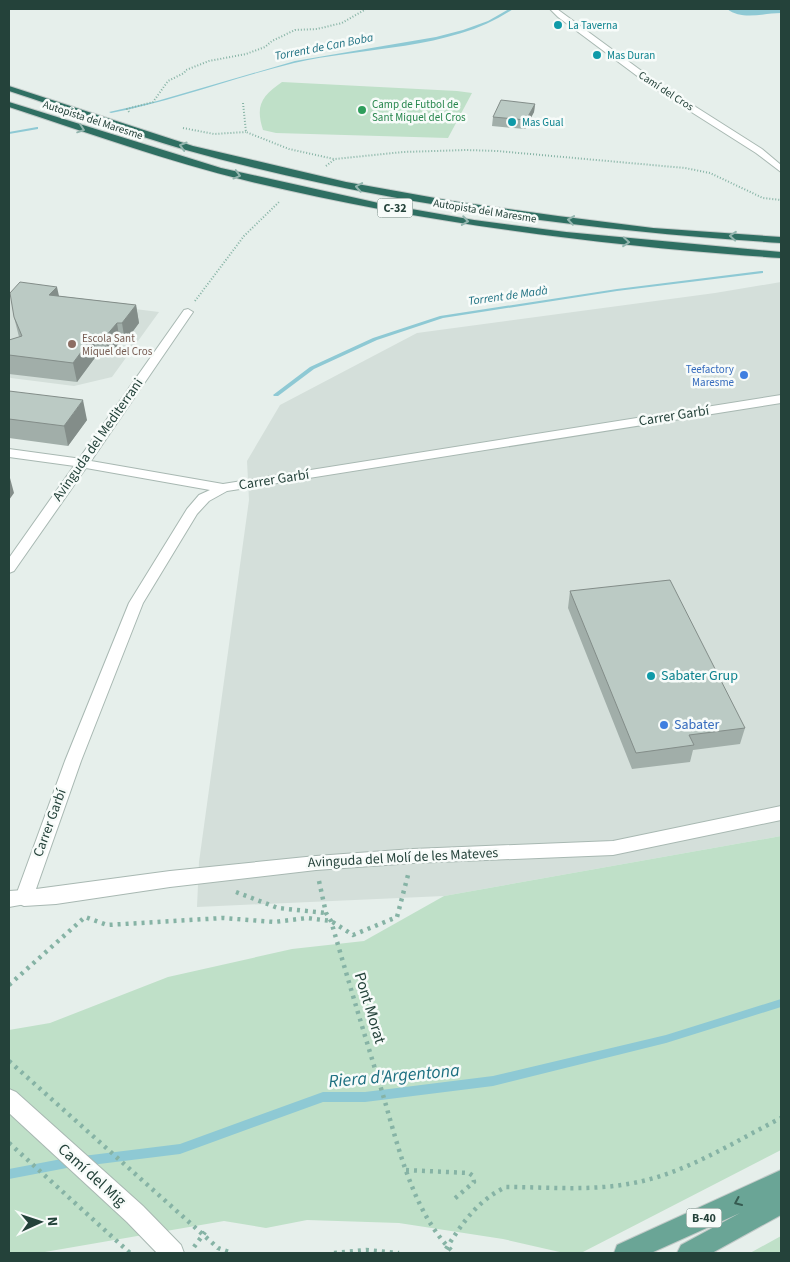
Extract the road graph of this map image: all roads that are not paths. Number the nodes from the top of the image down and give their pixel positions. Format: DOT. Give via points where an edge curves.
graph roads {
  1 [pos="553,9"];
  2 [pos="9,88"];
  3 [pos="9,104"];
  4 [pos="781,169"];
  5 [pos="781,240"];
  6 [pos="781,255"];
  7 [pos="188,312"];
  8 [pos="781,399"];
  9 [pos="9,453"];
  10 [pos="82,464"];
  11 [pos="223,488"];
  12 [pos="9,568"];
  13 [pos="781,813"];
  14 [pos="16,898"];
  15 [pos="9,1099"];
  16 [pos="781,1180"];
  17 [pos="781,1203"];
  18 [pos="173,1253"];
  19 [pos="625,1253"];
  20 [pos="689,1253"];
  1 -- 4 [label="street, Camí del Cros" via="647,79 759,151"];
  5 -- 2 [label="highway, Autopista del Maresme / C-32, one-way" via="612,226 340,184 190,148"];
  3 -- 6 [label="highway, Autopista del Maresme / C-32, one-way" via="173,157 247,178 330,196 463,220 610,240"];
  7 -- 10 [label="street, Avinguda del Mediterrani"];
  8 -- 11 [label="street, Carrer Garbí"];
  9 -- 10 [label="street"];
  10 -- 11 [label="street"];
  10 -- 12 [label="street, Avinguda del Mediterrani"];
  11 -- 14 [label="street, Carrer Garbí" via="204,498 192,512 136,603"];
  13 -- 14 [label="street, Avinguda del Molí de les Mateves" via="613,848 316,863 170,879 56,896"];
  15 -- 18 [label="street, Camí del Mig"];
  16 -- 19 [label="main road, B-40, one-way"];
  17 -- 20 [label="main road, B-40"];
}
